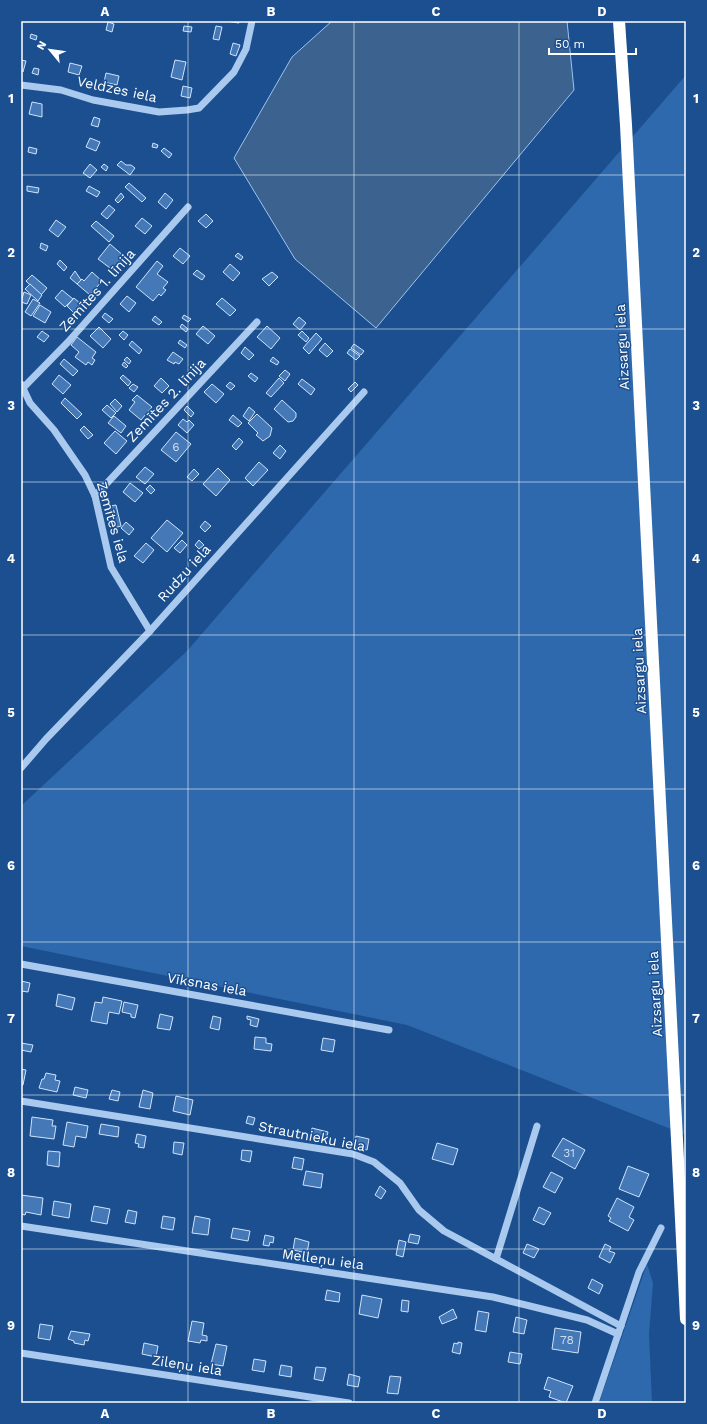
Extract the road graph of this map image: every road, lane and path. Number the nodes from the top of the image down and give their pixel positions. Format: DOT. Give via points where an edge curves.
graph roads {
  1 [pos="252,21"];
  2 [pos="619,21"];
  3 [pos="21,84"];
  4 [pos="188,207"];
  5 [pos="257,322"];
  6 [pos="22,386"];
  7 [pos="364,392"];
  8 [pos="95,496"];
  9 [pos="150,631"];
  10 [pos="21,768"];
  11 [pos="21,964"];
  12 [pos="389,1030"];
  13 [pos="21,1101"];
  14 [pos="537,1126"];
  15 [pos="21,1226"];
  16 [pos="662,1228"];
  17 [pos="496,1259"];
  18 [pos="686,1319"];
  19 [pos="621,1326"];
  20 [pos="618,1334"];
  21 [pos="21,1354"];
  22 [pos="349,1403"];
  23 [pos="595,1403"];
  1 -- 3 [label="street, Veldzes iela" via="246,49 234,72 199,108 159,112 93,100 61,90"];
  2 -- 18 [label="highway, Aizsargu iela"];
  4 -- 6 [label="street, Zemītes 1. līnija" via="68,342"];
  5 -- 8 [label="street, Zemītes 2. līnija"];
  6 -- 8 [label="street, Zemītes iela" via="30,404 73,456"];
  7 -- 9 [label="street, Rudzu iela"];
  8 -- 9 [label="street, Zemītes iela" via="111,567"];
  9 -- 10 [label="street, Rudzu iela"];
  11 -- 12 [label="street, Vīksnas iela"];
  13 -- 17 [label="street, Strautnieku iela" via="353,1154 374,1162 400,1183 419,1210 444,1231"];
  14 -- 17 [label="street"];
  15 -- 20 [label="street, Melleņu iela" via="493,1297 588,1320"];
  16 -- 19 [label="street" via="639,1272"];
  17 -- 19 [label="street, Strautnieku iela"];
  19 -- 20 [label="street"];
  20 -- 23 [label="street"];
  21 -- 22 [label="street, Zileņu iela"];
}
